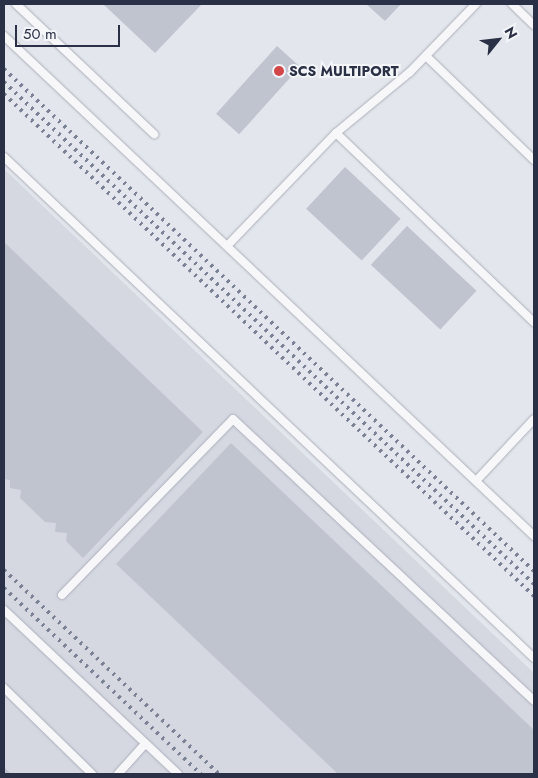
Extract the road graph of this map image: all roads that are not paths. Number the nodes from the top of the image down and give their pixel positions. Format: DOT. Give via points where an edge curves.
graph roads {
  1 [pos="16,4"];
  2 [pos="476,4"];
  3 [pos="512,4"];
  4 [pos="534,25"];
  5 [pos="4,36"];
  6 [pos="426,56"];
  7 [pos="336,133"];
  8 [pos="154,134"];
  9 [pos="4,156"];
  10 [pos="534,160"];
  11 [pos="227,246"];
  12 [pos="534,322"];
  13 [pos="534,419"];
  14 [pos="476,481"];
  15 [pos="534,536"];
  16 [pos="62,595"];
  17 [pos="4,610"];
  18 [pos="534,658"];
  19 [pos="4,688"];
  20 [pos="534,701"];
  21 [pos="146,744"];
  22 [pos="92,774"];
  23 [pos="118,774"];
  24 [pos="178,774"];
  1 -- 8 [label="lane"];
  2 -- 6 [label="lane"];
  3 -- 4 [label="lane"];
  5 -- 11 [label="lane"];
  6 -- 7 [label="lane"];
  6 -- 10 [label="lane"];
  7 -- 11 [label="lane"];
  7 -- 12 [label="lane"];
  9 -- 18 [label="lane"];
  11 -- 14 [label="lane"];
  13 -- 14 [label="lane"];
  14 -- 15 [label="lane"];
  16 -- 20 [label="lane" via="233,419"];
  17 -- 21 [label="lane"];
  19 -- 22 [label="lane"];
  21 -- 23 [label="lane"];
  21 -- 24 [label="lane"];
}
